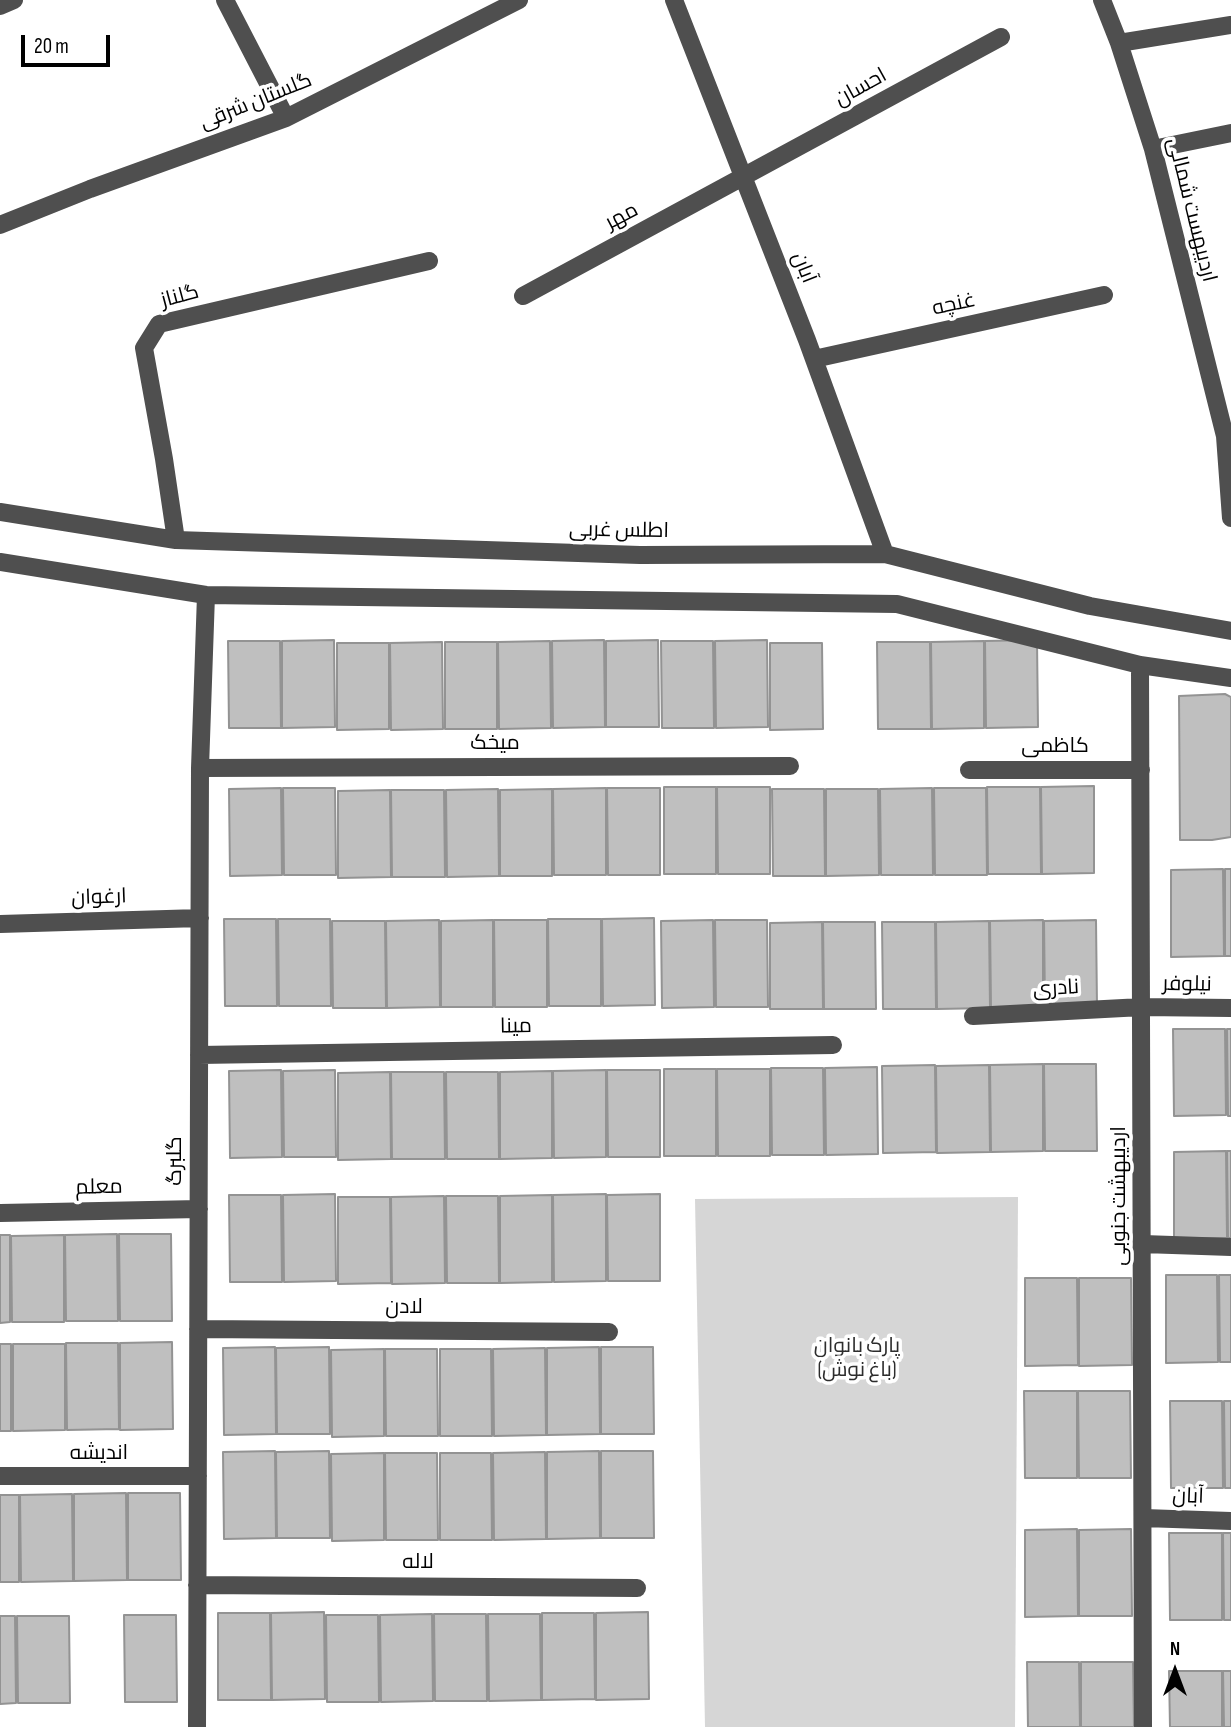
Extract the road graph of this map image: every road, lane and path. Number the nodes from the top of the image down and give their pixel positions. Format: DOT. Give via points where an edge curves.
graph roads {
  1 [pos="15,0"];
  2 [pos="225,0"];
  3 [pos="519,0"];
  4 [pos="674,0"];
  5 [pos="1102,0"];
  6 [pos="0,6"];
  7 [pos="1231,25"];
  8 [pos="1001,37"];
  9 [pos="1119,43"];
  10 [pos="286,118"];
  11 [pos="1231,133"];
  12 [pos="1153,149"];
  13 [pos="742,179"];
  14 [pos="0,225"];
  15 [pos="429,261"];
  16 [pos="523,296"];
  17 [pos="1104,296"];
  18 [pos="814,359"];
  19 [pos="1228,436"];
  20 [pos="0,512"];
  21 [pos="1231,518"];
  22 [pos="176,540"];
  23 [pos="885,554"];
  24 [pos="0,562"];
  25 [pos="206,595"];
  26 [pos="1231,631"];
  27 [pos="1140,665"];
  28 [pos="1231,678"];
  29 [pos="790,766"];
  30 [pos="200,768"];
  31 [pos="969,770"];
  32 [pos="1141,770"];
  33 [pos="200,918"];
  34 [pos="0,924"];
  35 [pos="1142,1007"];
  36 [pos="1231,1008"];
  37 [pos="973,1016"];
  38 [pos="833,1045"];
  39 [pos="200,1055"];
  40 [pos="199,1209"];
  41 [pos="0,1213"];
  42 [pos="1143,1244"];
  43 [pos="1231,1247"];
  44 [pos="198,1329"];
  45 [pos="609,1332"];
  46 [pos="0,1476"];
  47 [pos="198,1476"];
  48 [pos="1144,1518"];
  49 [pos="1231,1521"];
  50 [pos="197,1585"];
  51 [pos="637,1588"];
  52 [pos="197,1727"];
  53 [pos="1143,1727"];
  1 -- 6 [label="street"];
  2 -- 10 [label="street"];
  3 -- 10 [label="street, گلستان شرقی"];
  4 -- 13 [label="street, آبان"];
  5 -- 9 [label="street, اردیبهست شمالی"];
  7 -- 9 [label="street"];
  8 -- 13 [label="street, احسان"];
  9 -- 12 [label="street, اردیبهست شمالی"];
  10 -- 14 [label="street, گلستان شرقی"];
  11 -- 12 [label="street"];
  12 -- 19 [label="street, اردیبهست شمالی"];
  13 -- 16 [label="street, مهر"];
  13 -- 18 [label="street, آبان"];
  15 -- 22 [label="street, گلناز" via="159,324 144,348"];
  17 -- 18 [label="street, غنچه"];
  18 -- 23 [label="street, آبان"];
  19 -- 21 [label="street, اردیبهست شمالی"];
  20 -- 22 [label="street, اطلس غربی"];
  22 -- 23 [label="street, اطلس غربی" via="640,555"];
  23 -- 26 [label="street, اطلس غربی" via="1090,606"];
  24 -- 25 [label="street"];
  25 -- 27 [label="street" via="897,604"];
  25 -- 30 [label="street, گلبرگ"];
  27 -- 28 [label="street"];
  27 -- 32 [label="street, اردیبهشت جنوبی"];
  29 -- 30 [label="street, میخک"];
  30 -- 33 [label="street, گلبرگ"];
  31 -- 32 [label="street, کاظمی"];
  32 -- 35 [label="street, اردیبهشت جنوبی"];
  33 -- 34 [label="street, ارغوان"];
  33 -- 39 [label="street, گلبرگ"];
  35 -- 36 [label="street, نیلوفر"];
  35 -- 37 [label="street, نادری"];
  35 -- 42 [label="street, اردیبهشت جنوبی"];
  38 -- 39 [label="street, مینا"];
  39 -- 40 [label="street, گلبرگ"];
  40 -- 41 [label="street, معلم"];
  40 -- 44 [label="street, گلبرگ"];
  42 -- 43 [label="street"];
  42 -- 48 [label="street, اردیبهشت جنوبی"];
  44 -- 45 [label="street, لادن"];
  44 -- 47 [label="street, گلبرگ"];
  46 -- 47 [label="street, اندیشه"];
  47 -- 50 [label="street, گلبرگ"];
  48 -- 49 [label="street, آبان"];
  48 -- 53 [label="street, اردیبهشت جنوبی"];
  50 -- 51 [label="street, لاله"];
  50 -- 52 [label="street, گلبرگ"];
}
